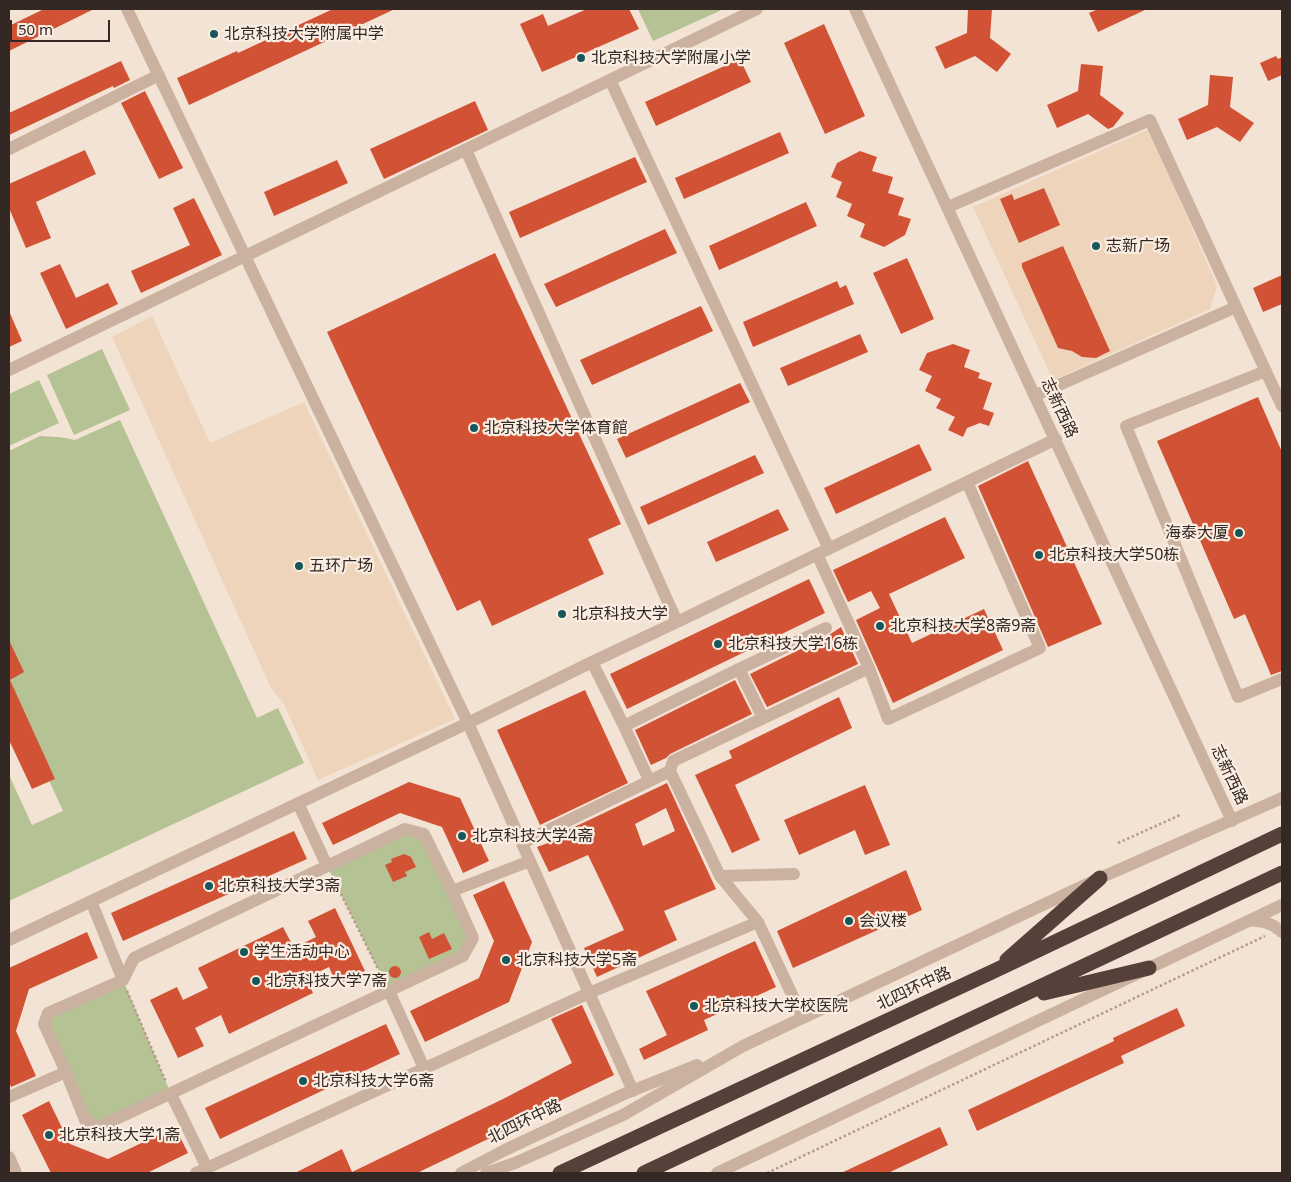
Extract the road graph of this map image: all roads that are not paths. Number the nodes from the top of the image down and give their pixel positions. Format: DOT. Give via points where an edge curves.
graph roads {
  1 [pos="127,9"];
  2 [pos="756,9"];
  3 [pos="855,9"];
  4 [pos="159,76"];
  5 [pos="610,80"];
  6 [pos="9,149"];
  7 [pos="466,150"];
  8 [pos="948,208"];
  9 [pos="246,257"];
  10 [pos="1236,307"];
  11 [pos="9,370"];
  12 [pos="1266,371"];
  13 [pos="1036,395"];
  14 [pos="1282,406"];
  15 [pos="1056,439"];
  16 [pos="966,482"];
  17 [pos="823,552"];
  18 [pos="677,622"];
  19 [pos="826,628"];
  20 [pos="592,662"];
  21 [pos="869,668"];
  22 [pos="739,669"];
  23 [pos="1282,679"];
  24 [pos="763,718"];
  25 [pos="468,723"];
  26 [pos="624,726"];
  27 [pos="670,771"];
  28 [pos="649,780"];
  29 [pos="1282,798"];
  30 [pos="298,803"];
  31 [pos="1232,821"];
  32 [pos="1282,834"];
  33 [pos="522,843"];
  34 [pos="530,861"];
  35 [pos="328,866"];
  36 [pos="1282,873"];
  37 [pos="794,874"];
  38 [pos="720,876"];
  39 [pos="1100,878"];
  40 [pos="452,891"];
  41 [pos="91,901"];
  42 [pos="1282,905"];
  43 [pos="1250,920"];
  44 [pos="758,922"];
  45 [pos="1276,933"];
  46 [pos="9,940"];
  47 [pos="1150,968"];
  48 [pos="994,971"];
  49 [pos="123,980"];
  50 [pos="388,991"];
  51 [pos="589,993"];
  52 [pos="1014,1000"];
  53 [pos="803,1018"];
  54 [pos="743,1046"];
  55 [pos="424,1068"];
  56 [pos="66,1072"];
  57 [pos="632,1091"];
  58 [pos="171,1094"];
  59 [pos="9,1097"];
  60 [pos="9,1157"];
  61 [pos="201,1171"];
  62 [pos="16,1173"];
  63 [pos="461,1173"];
  64 [pos="486,1173"];
  65 [pos="560,1173"];
  66 [pos="644,1173"];
  67 [pos="717,1173"];
  1 -- 4 [label="street"];
  2 -- 5 [label="street"];
  3 -- 8 [label="street, 志新西路"];
  4 -- 6 [label="street"];
  4 -- 9 [label="street"];
  5 -- 7 [label="street"];
  5 -- 17 [label="street"];
  7 -- 9 [label="street"];
  7 -- 18 [label="street"];
  8 -- 10 [label="street" via="1150,120"];
  8 -- 13 [label="street, 志新西路"];
  9 -- 11 [label="street"];
  9 -- 25 [label="street"];
  10 -- 12 [label="street"];
  10 -- 13 [label="street"];
  12 -- 14 [label="street"];
  12 -- 23 [label="street" via="1126,426 1238,697"];
  13 -- 15 [label="street, 志新西路"];
  15 -- 16 [label="street"];
  15 -- 31 [label="street, 志新西路"];
  16 -- 17 [label="street"];
  16 -- 21 [label="street" via="1040,648 888,719"];
  17 -- 18 [label="street"];
  17 -- 21 [label="street"];
  18 -- 20 [label="street"];
  19 -- 22 [label="street"];
  20 -- 25 [label="street"];
  20 -- 26 [label="street"];
  21 -- 24 [label="street"];
  22 -- 24 [label="street"];
  22 -- 26 [label="street"];
  24 -- 27 [label="street" via="673,761"];
  25 -- 30 [label="street"];
  25 -- 33 [label="street"];
  26 -- 28 [label="street"];
  27 -- 28 [label="street"];
  27 -- 38 [label="street"];
  28 -- 33 [label="street"];
  29 -- 31 [label="street, 北四环中路"];
  30 -- 35 [label="street"];
  30 -- 41 [label="street"];
  31 -- 39 [label="street, 北四环中路"];
  32 -- 48 [label="highway, 北四环中路"];
  33 -- 34 [label="street"];
  34 -- 40 [label="street"];
  34 -- 51 [label="street"];
  35 -- 40 [label="street" via="405,829 424,834"];
  35 -- 49 [label="street" via="134,958"];
  36 -- 52 [label="highway"];
  37 -- 38 [label="street"];
  38 -- 44 [label="street"];
  39 -- 48 [label="highway"];
  39 -- 53 [label="street, 北四环中路"];
  40 -- 50 [label="street" via="473,938 463,956"];
  41 -- 46 [label="street"];
  41 -- 49 [label="street"];
  42 -- 43 [label="street"];
  43 -- 45 [label="street" via="1274,926"];
  43 -- 47 [label="street"];
  44 -- 51 [label="street"];
  44 -- 53 [label="street"];
  47 -- 52 [label="highway"];
  47 -- 67 [label="street"];
  48 -- 65 [label="highway, 北四环中路"];
  49 -- 56 [label="street" via="48,1012 44,1024"];
  50 -- 55 [label="street"];
  50 -- 58 [label="street"];
  51 -- 55 [label="street"];
  51 -- 57 [label="street"];
  52 -- 66 [label="highway"];
  53 -- 54 [label="street, 北四环中路"];
  54 -- 57 [label="street, 北四环中路"];
  54 -- 64 [label="street, 北四环中路" via="623,1114"];
  55 -- 61 [label="street"];
  56 -- 58 [label="street" via="85,1120 99,1127"];
  56 -- 59 [label="street"];
  57 -- 63 [label="street, 北四环中路"];
  58 -- 61 [label="street"];
  60 -- 62 [label="street"];
}
